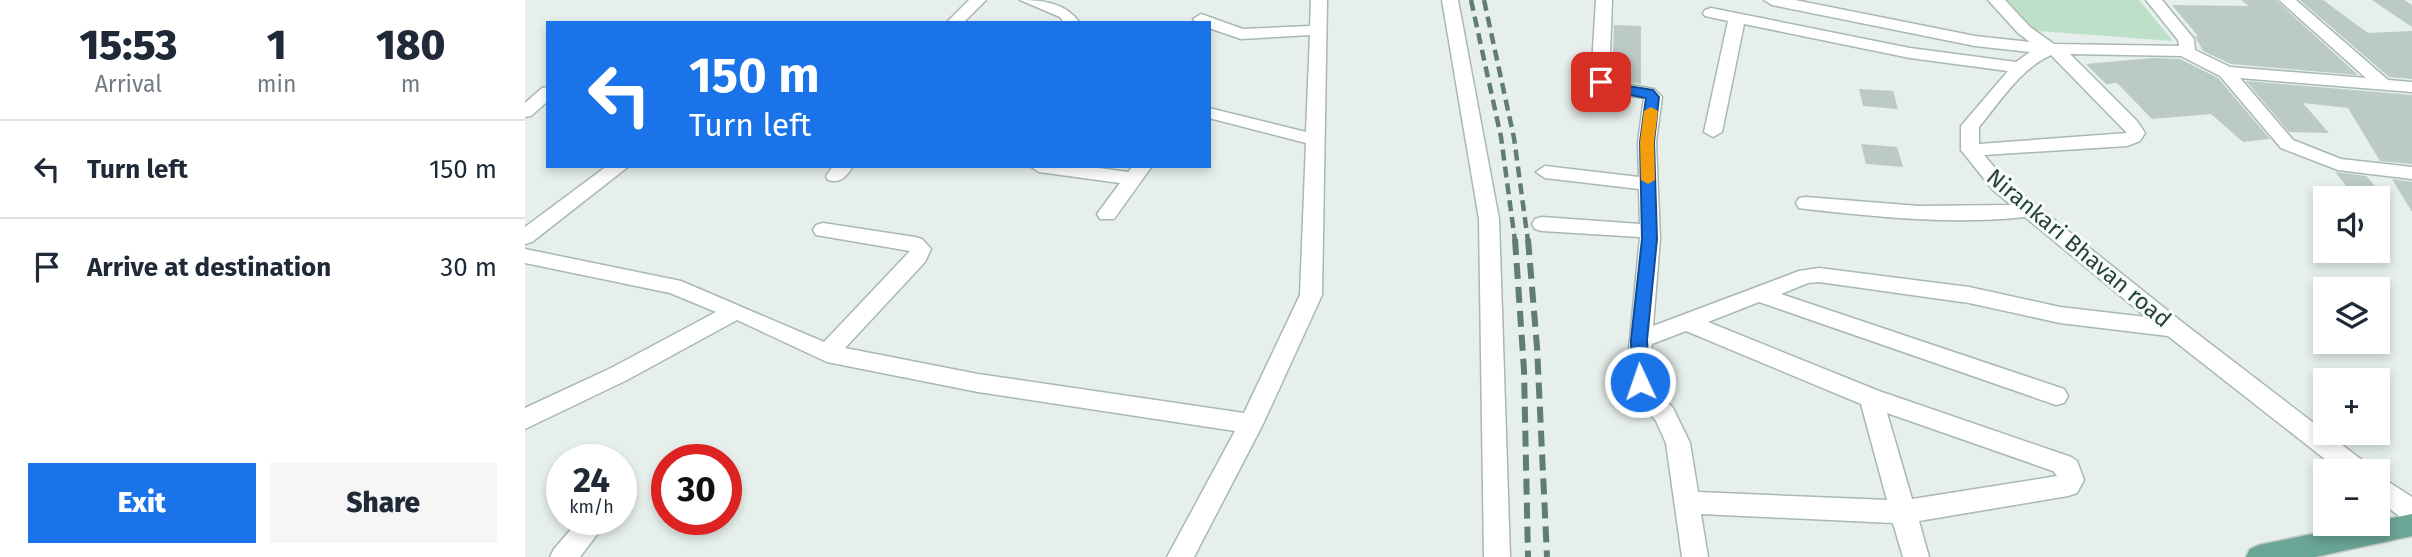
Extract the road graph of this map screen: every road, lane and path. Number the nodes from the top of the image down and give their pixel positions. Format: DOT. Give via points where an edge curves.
graph roads {
  1 [pos="978,0"];
  2 [pos="1028,0"];
  3 [pos="1207,0"];
  4 [pos="1319,0"];
  5 [pos="1450,0"];
  6 [pos="1604,0"];
  7 [pos="1772,0"];
  8 [pos="1996,0"];
  9 [pos="2154,0"];
  10 [pos="2287,0"];
  11 [pos="1711,13"];
  12 [pos="1737,18"];
  13 [pos="956,21"];
  14 [pos="1071,21"];
  15 [pos="1200,21"];
  16 [pos="1211,24"];
  17 [pos="1318,30"];
  18 [pos="2052,49"];
  19 [pos="2183,51"];
  20 [pos="2019,68"];
  21 [pos="2226,72"];
  22 [pos="2382,83"];
  23 [pos="2412,87"];
  24 [pos="546,94"];
  25 [pos="525,112"];
  26 [pos="1211,114"];
  27 [pos="1713,132"];
  28 [pos="1315,140"];
  29 [pos="1970,150"];
  30 [pos="617,168"];
  31 [pos="1067,168"];
  32 [pos="1545,172"];
  33 [pos="1138,173"];
  34 [pos="2412,173"];
  35 [pos="1648,184"];
  36 [pos="1806,203"];
  37 [pos="2031,210"];
  38 [pos="1107,214"];
  39 [pos="1542,224"];
  40 [pos="823,230"];
  41 [pos="1650,231"];
  42 [pos="525,237"];
  43 [pos="525,256"];
  44 [pos="1759,294"];
  45 [pos="736,311"];
  46 [pos="1686,322"];
  47 [pos="2174,328"];
  48 [pos="1639,340"];
  49 [pos="827,353"];
  50 [pos="2056,396"];
  51 [pos="1871,398"];
  52 [pos="525,419"];
  53 [pos="1251,424"];
  54 [pos="2343,459"];
  55 [pos="2390,495"];
  56 [pos="1685,502"];
  57 [pos="2412,511"];
  58 [pos="1903,512"];
  59 [pos="2412,525"];
  60 [pos="582,535"];
  61 [pos="563,557"];
  62 [pos="1180,557"];
  63 [pos="1497,557"];
  64 [pos="1695,557"];
  65 [pos="1916,557"];
  66 [pos="2259,557"];
  1 -- 13 [label="street"];
  2 -- 14 [label="street" via="1066,14"];
  3 -- 15 [label="street"];
  4 -- 17 [label="street"];
  5 -- 63 [label="street" via="1489,219"];
  6 -- 35 [label="street" via="1601,82 1605,87 1653,97"];
  7 -- 18 [label="street" via="1975,41"];
  8 -- 18 [label="street" via="2024,30"];
  9 -- 19 [label="street" via="2186,39"];
  10 -- 22 [label="street"];
  11 -- 12 [label="street"];
  12 -- 20 [label="street" via="1910,53"];
  12 -- 27 [label="street"];
  16 -- 17 [label="street" via="1241,34"];
  17 -- 28 [label="street"];
  18 -- 19 [label="street"];
  18 -- 20 [label="street, Nirankari Bhavan road"];
  18 -- 29 [label="street" via="2131,125 2134,137"];
  19 -- 21 [label="street"];
  20 -- 29 [label="street, Nirankari Bhavan road" via="1970,126"];
  21 -- 22 [label="street"];
  21 -- 34 [label="street" via="2287,144 2338,164"];
  22 -- 23 [label="street"];
  24 -- 25 [label="street"];
  26 -- 28 [label="street"];
  28 -- 53 [label="street" via="1311,295"];
  29 -- 37 [label="street, Nirankari Bhavan road" via="2000,186"];
  30 -- 42 [label="street"];
  31 -- 33 [label="street"];
  32 -- 35 [label="street"];
  33 -- 38 [label="street"];
  35 -- 41 [label="street"];
  36 -- 37 [label="street" via="1937,215"];
  37 -- 47 [label="street, Nirankari Bhavan road"];
  39 -- 41 [label="street"];
  40 -- 49 [label="street" via="915,244 921,249"];
  41 -- 48 [label="street"];
  43 -- 45 [label="street" via="674,286"];
  44 -- 46 [label="street"];
  44 -- 47 [label="street" via="1806,276 1833,275 1969,295 2060,315"];
  44 -- 50 [label="street"];
  45 -- 49 [label="street"];
  45 -- 52 [label="street"];
  46 -- 48 [label="street"];
  46 -- 51 [label="street"];
  47 -- 54 [label="street, Nirankari Bhavan road"];
  48 -- 56 [label="street" via="1640,382 1673,429"];
  49 -- 53 [label="street" via="978,383"];
  51 -- 58 [label="street"];
  51 -- 58 [label="street" via="2062,464 2071,475 2068,485"];
  53 -- 62 [label="street"];
  55 -- 57 [label="street"];
  56 -- 58 [label="street"];
  56 -- 64 [label="street"];
  58 -- 65 [label="street"];
  59 -- 66 [label="main road"];
  60 -- 61 [label="street"];
}
